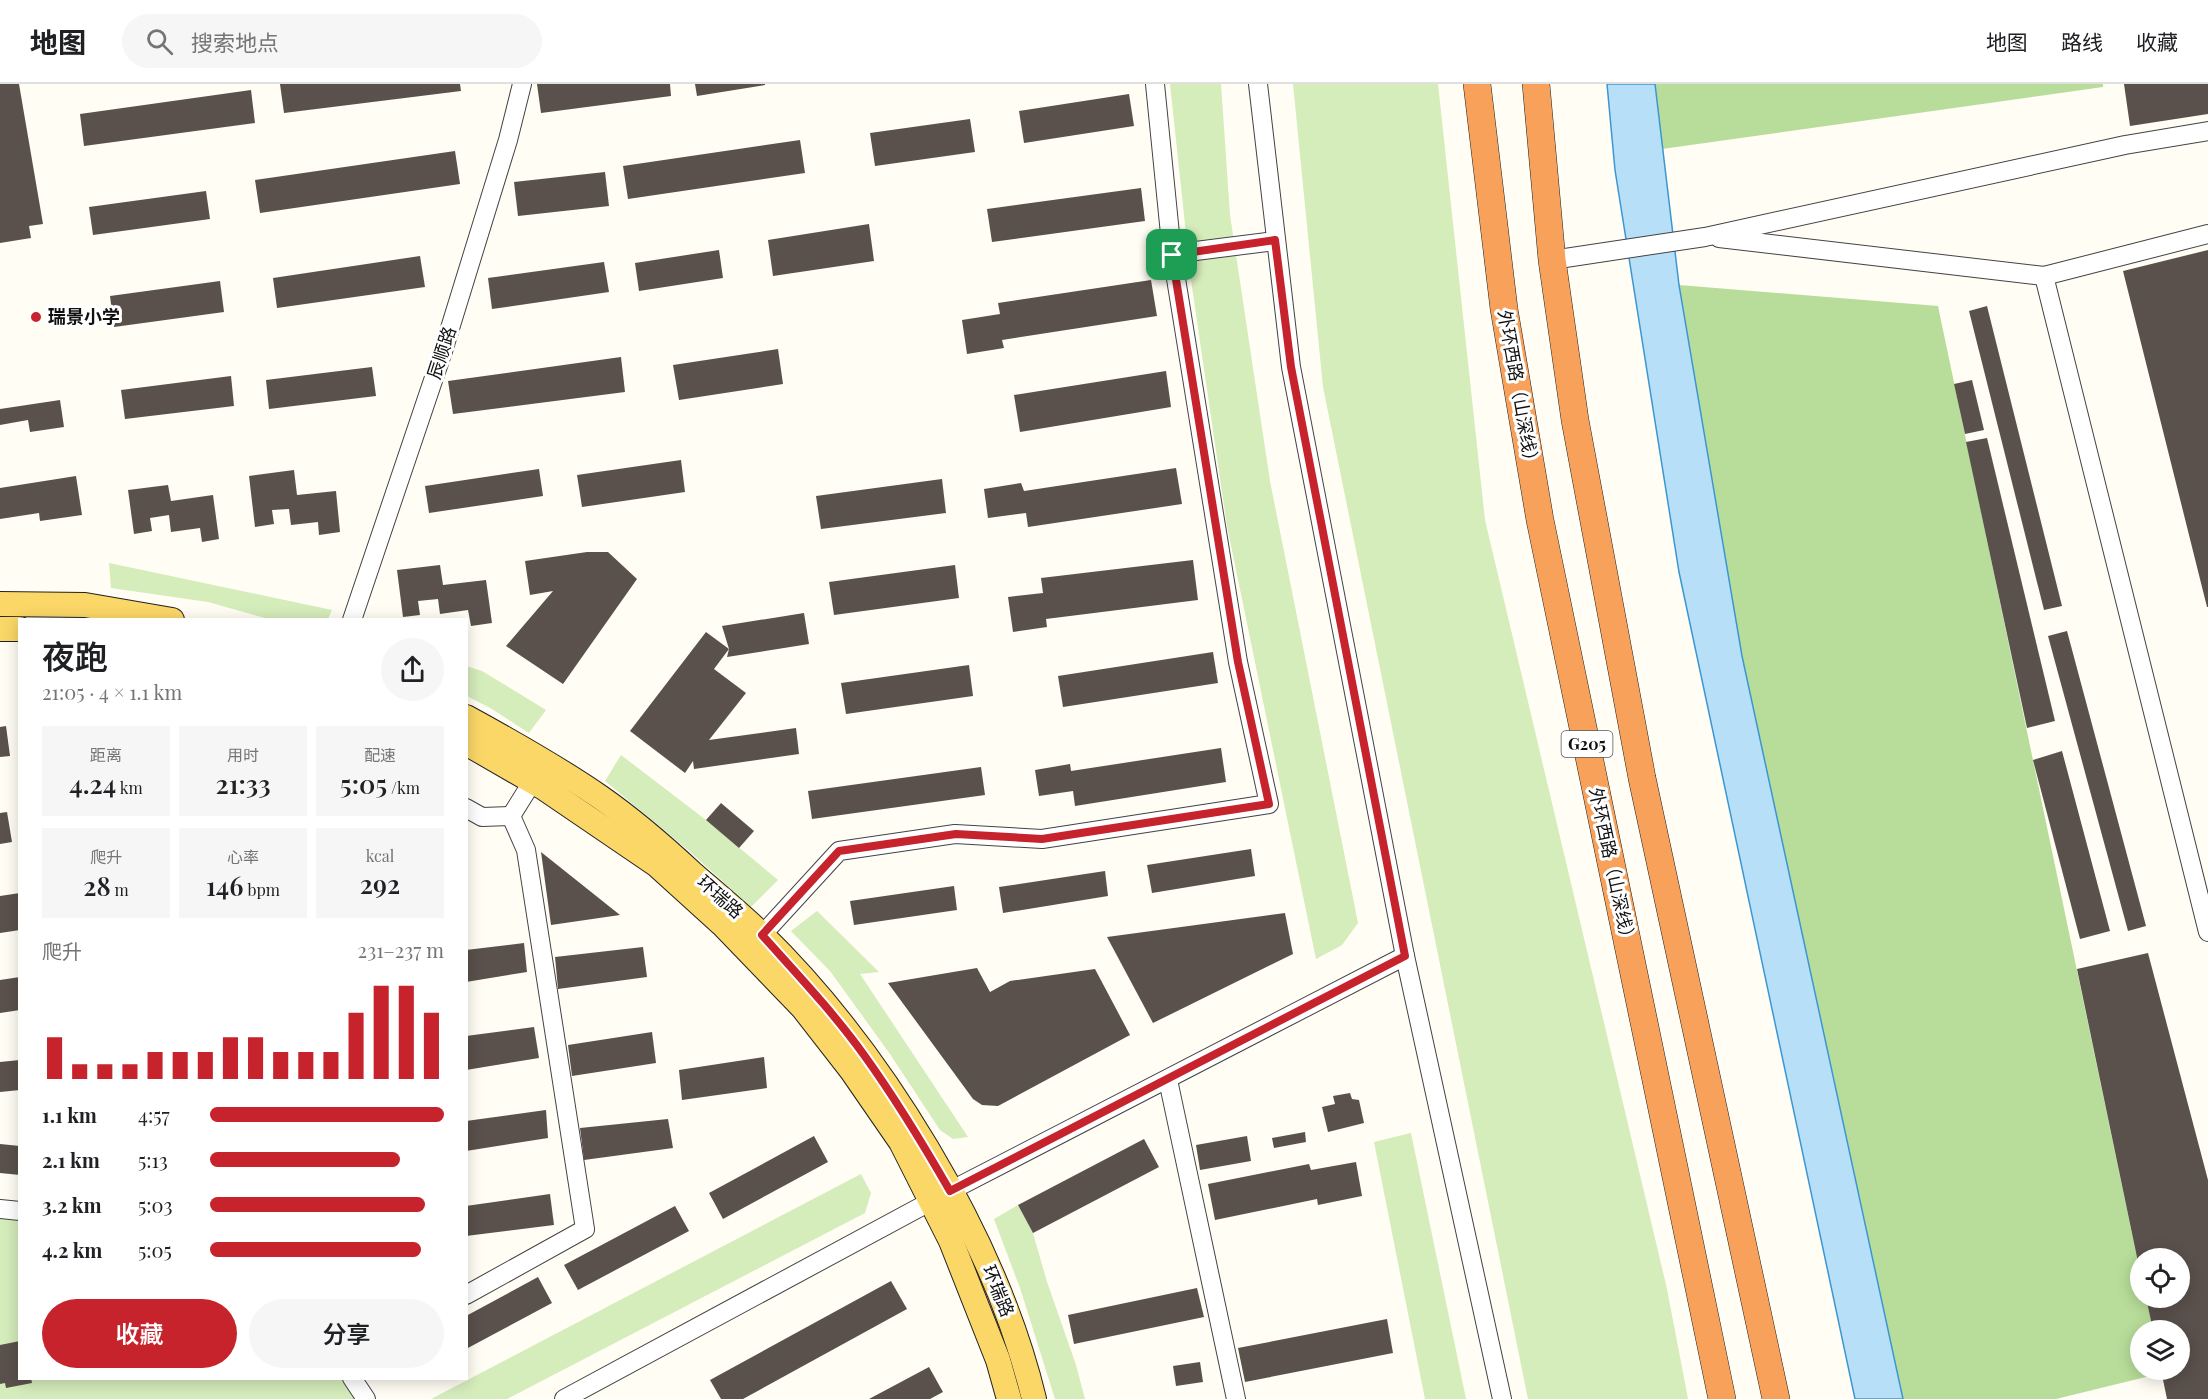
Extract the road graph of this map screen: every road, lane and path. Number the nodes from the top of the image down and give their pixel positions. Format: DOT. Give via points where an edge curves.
graph roads {
  1 [pos="522,84"];
  2 [pos="1155,84"];
  3 [pos="1258,84"];
  4 [pos="1477,84"];
  5 [pos="1536,84"];
  6 [pos="2208,131"];
  7 [pos="2208,234"];
  8 [pos="1705,237"];
  9 [pos="1275,240"];
  10 [pos="1172,255"];
  11 [pos="1552,260"];
  12 [pos="2044,276"];
  13 [pos="0,604"];
  14 [pos="160,618"];
  15 [pos="353,618"];
  16 [pos="0,629"];
  17 [pos="18,629"];
  18 [pos="468,719"];
  19 [pos="468,744"];
  20 [pos="539,772"];
  21 [pos="468,809"];
  22 [pos="511,816"];
  23 [pos="2208,932"];
  24 [pos="762,935"];
  25 [pos="1405,956"];
  26 [pos="1168,1080"];
  27 [pos="940,1196"];
  28 [pos="0,1209"];
  29 [pos="18,1211"];
  30 [pos="468,1294"];
  31 [pos="353,1380"];
  32 [pos="366,1399"];
  33 [pos="564,1399"];
  34 [pos="1009,1399"];
  35 [pos="1034,1399"];
  36 [pos="1236,1399"];
  37 [pos="1502,1399"];
  38 [pos="1722,1399"];
  39 [pos="1776,1399"];
  1 -- 15 [label="street, 辰顺路" via="443,351"];
  2 -- 10 [label="street"];
  3 -- 9 [label="street"];
  4 -- 38 [label="highway, 外环西路（山深线） / G205" via="1504,309 1540,520"];
  5 -- 11 [label="highway, G205"];
  6 -- 8 [label="street" via="2125,145"];
  7 -- 12 [label="street"];
  8 -- 11 [label="street"];
  8 -- 12 [label="street"];
  9 -- 10 [label="street"];
  9 -- 25 [label="street" via="1291,367"];
  10 -- 24 [label="street" via="1238,662 1269,804 1042,839 956,834 839,851"];
  11 -- 39 [label="highway, G205" via="1575,420 1642,778"];
  12 -- 23 [label="street"];
  13 -- 14 [label="main road" via="85,605"];
  16 -- 17 [label="main road"];
  18 -- 20 [label="main road, 环瑞路"];
  19 -- 20 [label="main road, 环瑞路"];
  20 -- 22 [label="street"];
  20 -- 24 [label="main road, 环瑞路" via="600,797 648,833"];
  20 -- 27 [label="main road, 环瑞路" via="657,865 722,924 803,1008"];
  21 -- 22 [label="street" via="482,817"];
  22 -- 30 [label="street" via="526,850 585,1229"];
  24 -- 27 [label="main road, 环瑞路" via="816,994 910,1122"];
  25 -- 26 [label="street"];
  25 -- 37 [label="street"];
  26 -- 27 [label="street"];
  26 -- 36 [label="street"];
  27 -- 33 [label="street"];
  27 -- 34 [label="main road, 环瑞路" via="951,1241 998,1360"];
  27 -- 35 [label="main road, 环瑞路" via="981,1250 1008,1313"];
  28 -- 29 [label="street"];
  31 -- 32 [label="street"];
}
